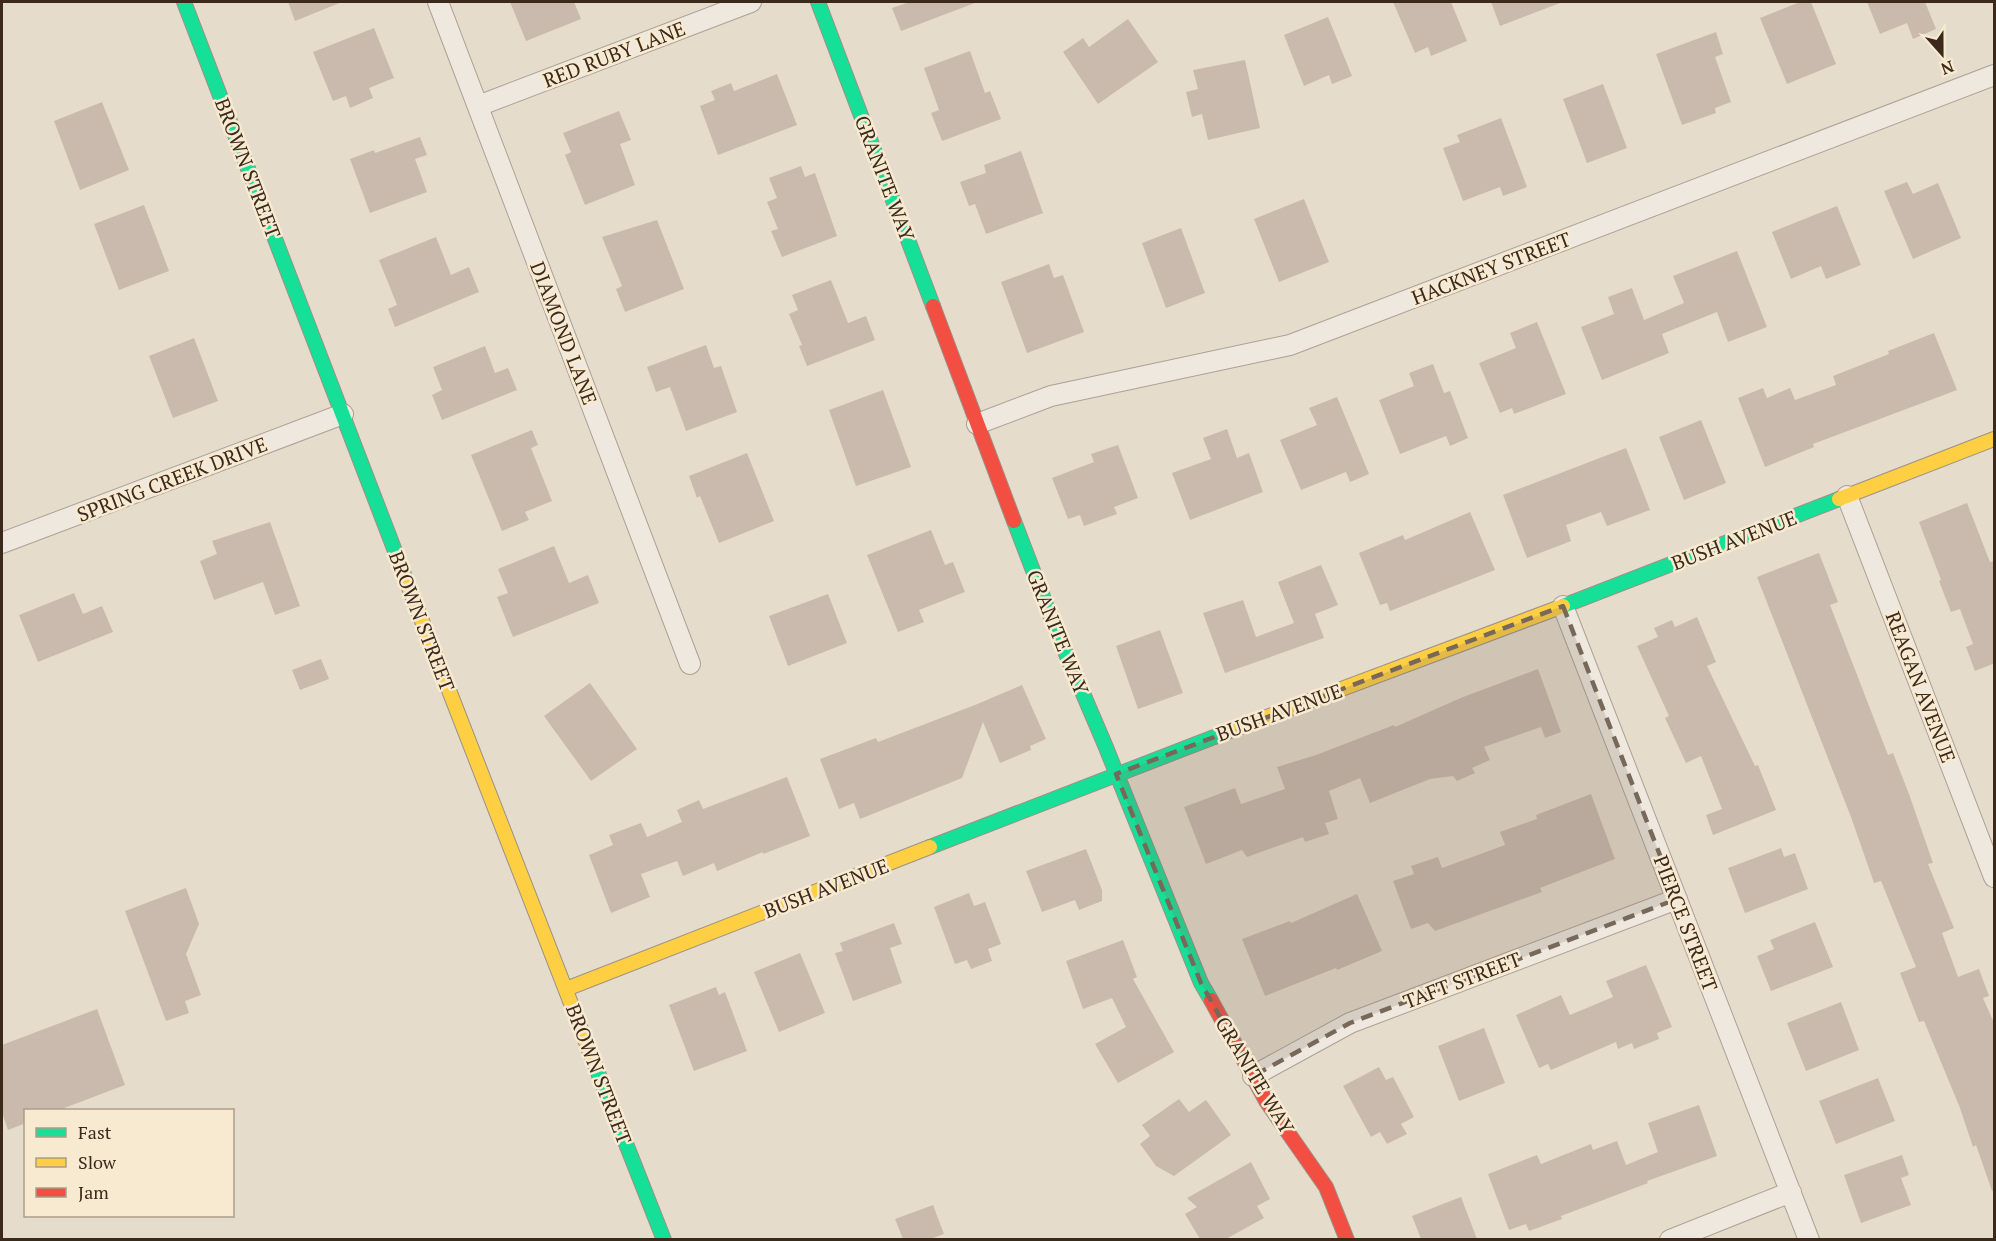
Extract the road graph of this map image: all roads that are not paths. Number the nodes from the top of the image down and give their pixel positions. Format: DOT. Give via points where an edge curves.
graph roads {
  1 [pos="184,2"];
  2 [pos="438,2"];
  3 [pos="752,2"];
  4 [pos="818,2"];
  5 [pos="1995,75"];
  6 [pos="477,106"];
  7 [pos="343,414"];
  8 [pos="977,424"];
  9 [pos="1995,439"];
  10 [pos="1847,496"];
  11 [pos="2,543"];
  12 [pos="1563,606"];
  13 [pos="690,664"];
  14 [pos="1116,774"];
  15 [pos="1995,877"];
  16 [pos="1677,899"];
  17 [pos="566,989"];
  18 [pos="1253,1076"];
  19 [pos="1791,1192"];
  20 [pos="664,1239"];
  21 [pos="1347,1239"];
  22 [pos="1670,1239"];
  23 [pos="1809,1239"];
  1 -- 7 [label="street, BROWN STREET"];
  2 -- 6 [label="street, DIAMOND LANE"];
  3 -- 6 [label="street, RED RUBY LANE"];
  4 -- 8 [label="street, GRANITE WAY"];
  5 -- 8 [label="street, HACKNEY STREET" via="1290,345 1051,396"];
  6 -- 13 [label="street, DIAMOND LANE"];
  7 -- 11 [label="street, SPRING CREEK DRIVE"];
  7 -- 17 [label="street, BROWN STREET"];
  8 -- 14 [label="street, GRANITE WAY"];
  9 -- 10 [label="street, BUSH AVENUE"];
  10 -- 12 [label="street, BUSH AVENUE"];
  10 -- 15 [label="street, REAGAN AVENUE"];
  12 -- 14 [label="street, BUSH AVENUE"];
  12 -- 16 [label="street, PIERCE STREET"];
  14 -- 17 [label="street, BUSH AVENUE"];
  14 -- 18 [label="street, GRANITE WAY" via="1201,983"];
  16 -- 18 [label="street, TAFT STREET" via="1350,1023"];
  16 -- 19 [label="street, PIERCE STREET"];
  17 -- 20 [label="street, BROWN STREET"];
  18 -- 21 [label="street, GRANITE WAY" via="1326,1187"];
  19 -- 22 [label="street"];
  19 -- 23 [label="street, PIERCE STREET"];
}
